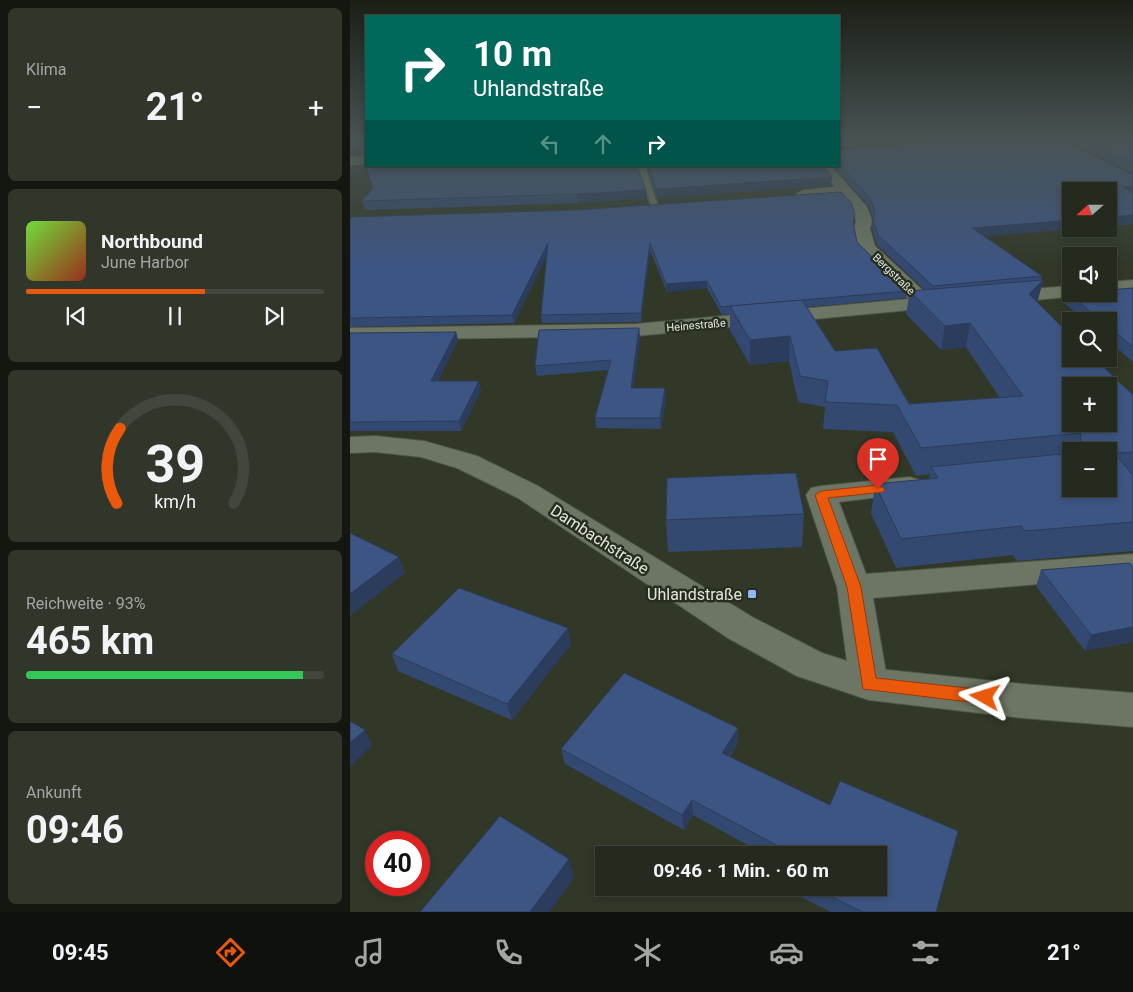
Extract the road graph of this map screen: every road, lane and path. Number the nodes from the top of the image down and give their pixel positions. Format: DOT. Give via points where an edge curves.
graph roads {
  1 [pos="647,183"];
  2 [pos="839,183"];
  3 [pos="846,191"];
  4 [pos="788,195"];
  5 [pos="674,204"];
  6 [pos="655,205"];
  7 [pos="636,206"];
  8 [pos="1133,286"];
  9 [pos="1117,287"];
  10 [pos="1062,293"];
  11 [pos="925,304"];
  12 [pos="350,334"];
  13 [pos="350,445"];
  14 [pos="936,484"];
  15 [pos="1133,566"];
  16 [pos="854,587"];
  17 [pos="869,684"];
  18 [pos="1133,710"];
  1 -- 6 [label="lane"];
  2 -- 3 [label="street, Bergstraße"];
  3 -- 4 [label="street"];
  3 -- 11 [label="street, Bergstraße" via="859,207 867,248"];
  5 -- 6 [label="street"];
  6 -- 7 [label="street"];
  8 -- 9 [label="street"];
  10 -- 11 [label="street, Heinestraße"];
  11 -- 12 [label="street, Heinestraße" via="636,330"];
  13 -- 17 [label="street, Dambachstraße" via="424,449 467,462 528,492 740,628 810,665"];
  14 -- 16 [label="street" via="821,495"];
  15 -- 16 [label="street"];
  16 -- 17 [label="street"];
  17 -- 18 [label="street, Dambachstraße"];
}
